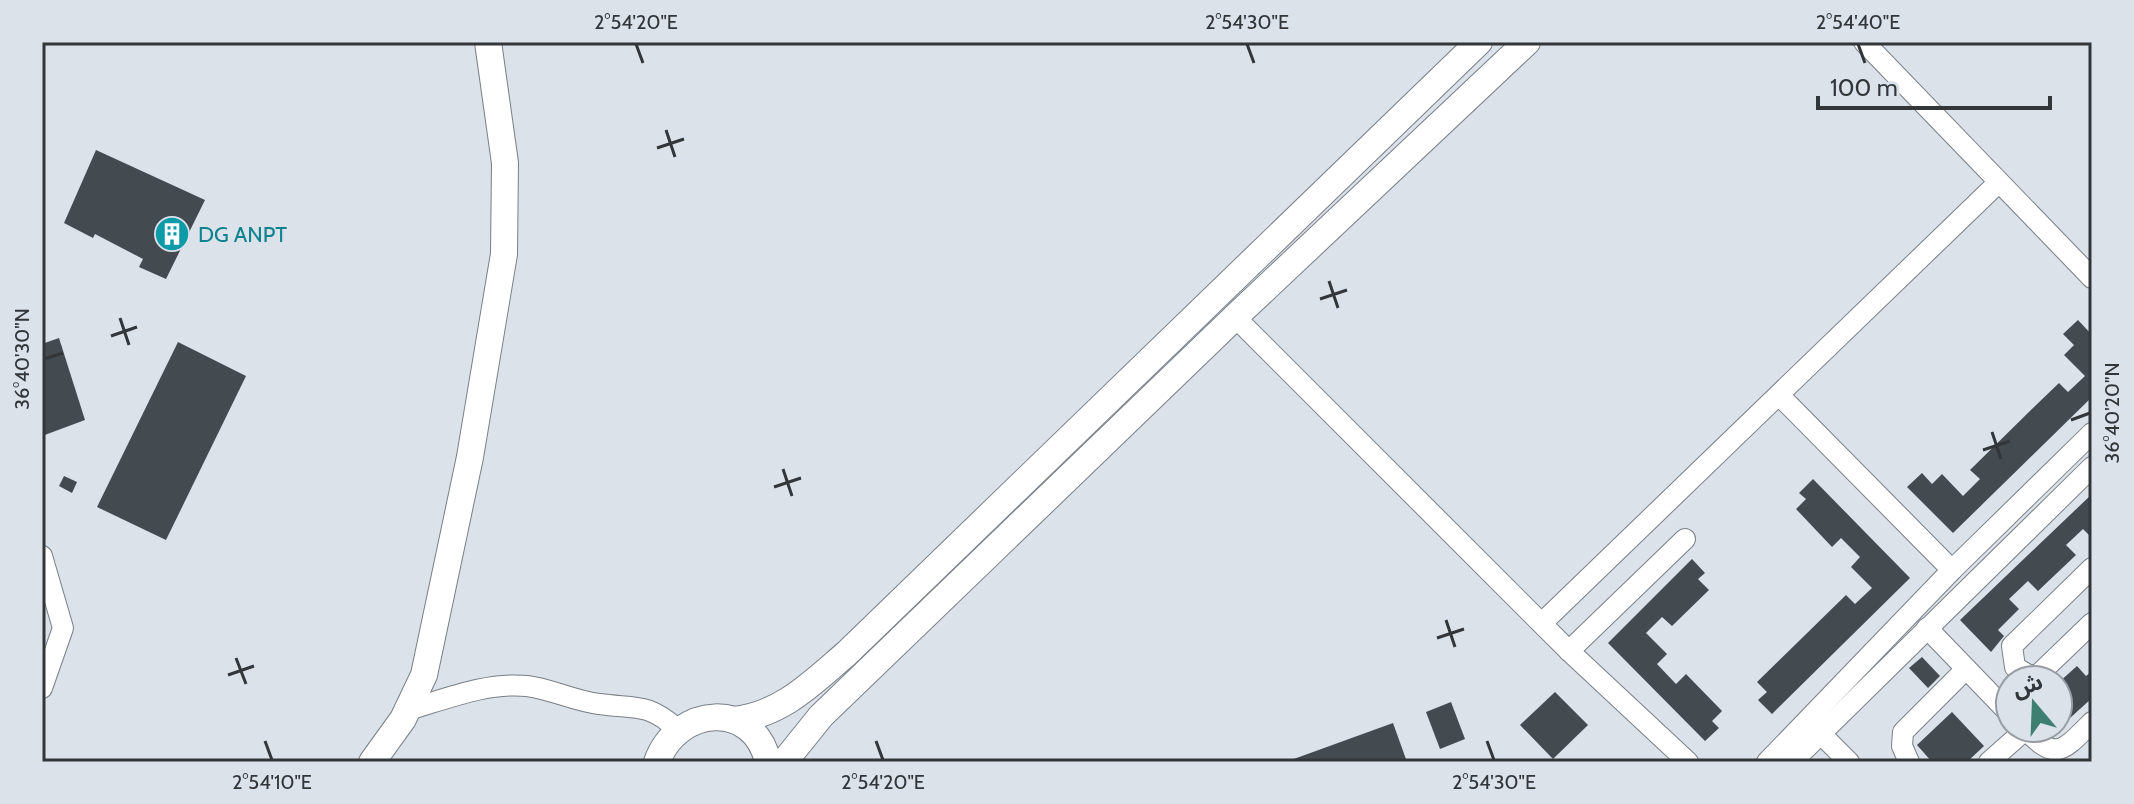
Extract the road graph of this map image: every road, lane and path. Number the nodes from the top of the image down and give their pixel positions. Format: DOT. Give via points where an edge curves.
graph roads {
  1 [pos="488,42"];
  2 [pos="1479,42"];
  3 [pos="1527,42"];
  4 [pos="1864,42"];
  5 [pos="1999,182"];
  6 [pos="2092,278"];
  7 [pos="1235,317"];
  8 [pos="1780,396"];
  9 [pos="2092,433"];
  10 [pos="1869,455"];
  11 [pos="2092,467"];
  12 [pos="1853,470"];
  13 [pos="1685,539"];
  14 [pos="42,556"];
  15 [pos="2092,568"];
  16 [pos="1952,570"];
  17 [pos="1542,623"];
  18 [pos="2092,623"];
  19 [pos="1927,628"];
  20 [pos="1569,651"];
  21 [pos="1966,669"];
  22 [pos="42,688"];
  23 [pos="800,693"];
  24 [pos="1994,698"];
  25 [pos="408,710"];
  26 [pos="821,716"];
  27 [pos="733,720"];
  28 [pos="2092,722"];
  29 [pos="677,729"];
  30 [pos="1820,733"];
  31 [pos="2074,740"];
  32 [pos="2008,744"];
  33 [pos="2038,744"];
  34 [pos="2066,744"];
  35 [pos="372,762"];
  36 [pos="657,762"];
  37 [pos="768,762"];
  38 [pos="784,762"];
  39 [pos="1688,762"];
  40 [pos="1767,762"];
  41 [pos="1792,762"];
  42 [pos="1849,762"];
  43 [pos="1909,762"];
  44 [pos="1989,762"];
  1 -- 25 [label="main road" via="505,163 504,254 470,457 424,675"];
  2 -- 23 [label="main road"];
  3 -- 7 [label="main road"];
  4 -- 5 [label="street"];
  5 -- 6 [label="street"];
  5 -- 8 [label="street"];
  7 -- 17 [label="street"];
  7 -- 26 [label="main road"];
  8 -- 12 [label="street"];
  8 -- 17 [label="street"];
  9 -- 16 [label="street"];
  10 -- 12 [label="street"];
  11 -- 19 [label="street"];
  12 -- 16 [label="street"];
  13 -- 20 [label="street"];
  14 -- 22 [label="street" via="63,628"];
  15 -- 18 [label="street" via="2012,646 2015,667 2030,676 2039,674"];
  16 -- 40 [label="street"];
  17 -- 20 [label="street"];
  19 -- 21 [label="street"];
  19 -- 30 [label="street"];
  20 -- 39 [label="street"];
  21 -- 24 [label="street"];
  21 -- 43 [label="street" via="1903,732"];
  23 -- 26 [label="main road"];
  23 -- 27 [label="main road" via="762,715"];
  25 -- 29 [label="street" via="474,691 528,686 598,704 640,706"];
  25 -- 35 [label="main road"];
  26 -- 38 [label="main road"];
  27 -- 29 [label="main road" via="710,717"];
  27 -- 37 [label="main road" via="759,740"];
  28 -- 31 [label="street"];
  29 -- 36 [label="main road"];
  30 -- 41 [label="street"];
  30 -- 42 [label="street"];
  32 -- 44 [label="street"];
  33 -- 34 [label="street" via="2051,750"];
}
